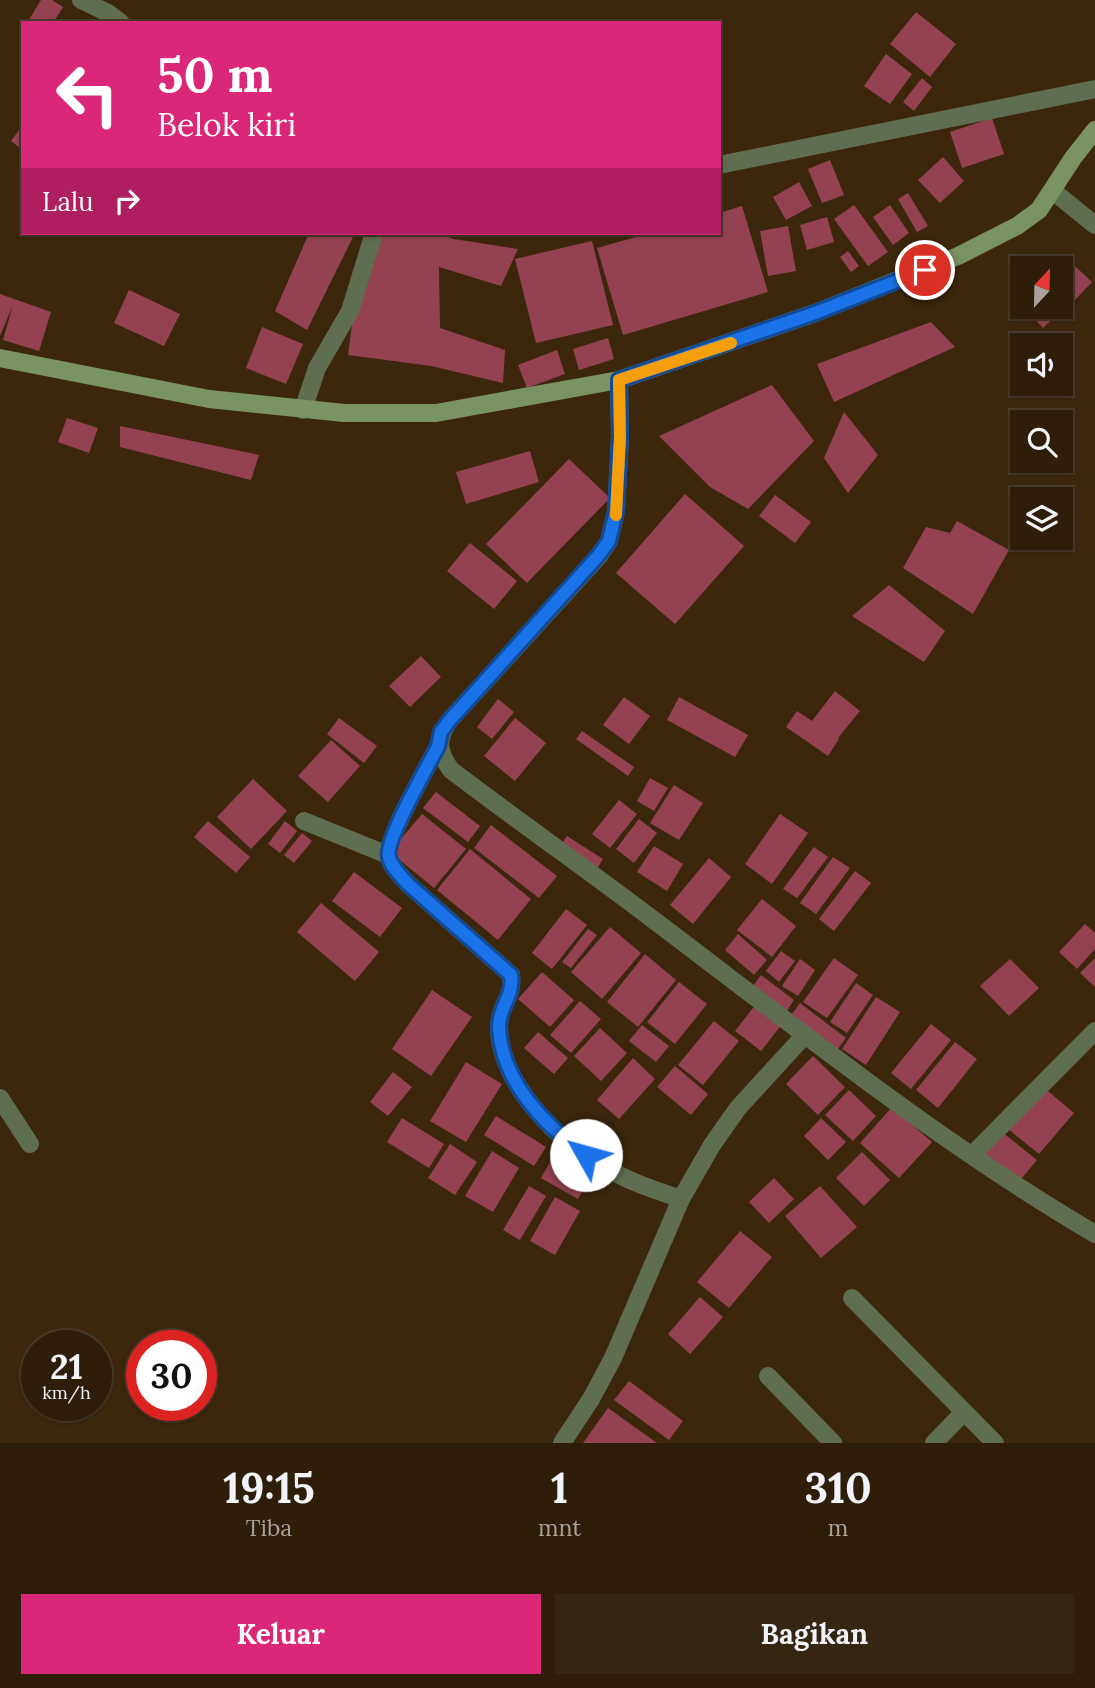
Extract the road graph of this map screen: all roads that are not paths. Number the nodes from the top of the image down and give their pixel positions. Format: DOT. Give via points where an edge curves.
graph roads {
  1 [pos="81,0"];
  2 [pos="118,21"];
  3 [pos="1095,89"];
  4 [pos="1095,130"];
  5 [pos="721,165"];
  6 [pos="1053,191"];
  7 [pos="1095,225"];
  8 [pos="373,235"];
  9 [pos="0,358"];
  10 [pos="619,380"];
  11 [pos="303,410"];
  12 [pos="438,746"];
  13 [pos="304,821"];
  14 [pos="388,855"];
  15 [pos="1095,1031"];
  16 [pos="804,1036"];
  17 [pos="0,1098"];
  18 [pos="30,1144"];
  19 [pos="972,1155"];
  20 [pos="681,1199"];
  21 [pos="1095,1234"];
  22 [pos="852,1298"];
  23 [pos="768,1376"];
  24 [pos="964,1412"];
  25 [pos="562,1443"];
  26 [pos="833,1443"];
  27 [pos="934,1443"];
  28 [pos="995,1443"];
  1 -- 2 [label="street"];
  3 -- 5 [label="street"];
  4 -- 6 [label="street"];
  6 -- 7 [label="street"];
  6 -- 10 [label="street" via="1031,218 958,256 815,313"];
  8 -- 11 [label="street" via="350,311 317,368"];
  9 -- 11 [label="street" via="209,399"];
  10 -- 11 [label="street" via="436,413"];
  10 -- 12 [label="street" via="616,511 609,541 449,721"];
  12 -- 14 [label="street" via="392,836"];
  12 -- 16 [label="street" via="451,770"];
  13 -- 14 [label="street"];
  14 -- 20 [label="street" via="408,884 511,975 513,987 499,1027 503,1052 534,1110 604,1168"];
  15 -- 19 [label="street"];
  16 -- 19 [label="street"];
  16 -- 20 [label="street" via="738,1108"];
  17 -- 18 [label="street"];
  19 -- 21 [label="street"];
  20 -- 25 [label="street" via="613,1358"];
  22 -- 24 [label="street"];
  23 -- 26 [label="street"];
  24 -- 27 [label="street"];
  24 -- 28 [label="street"];
}
